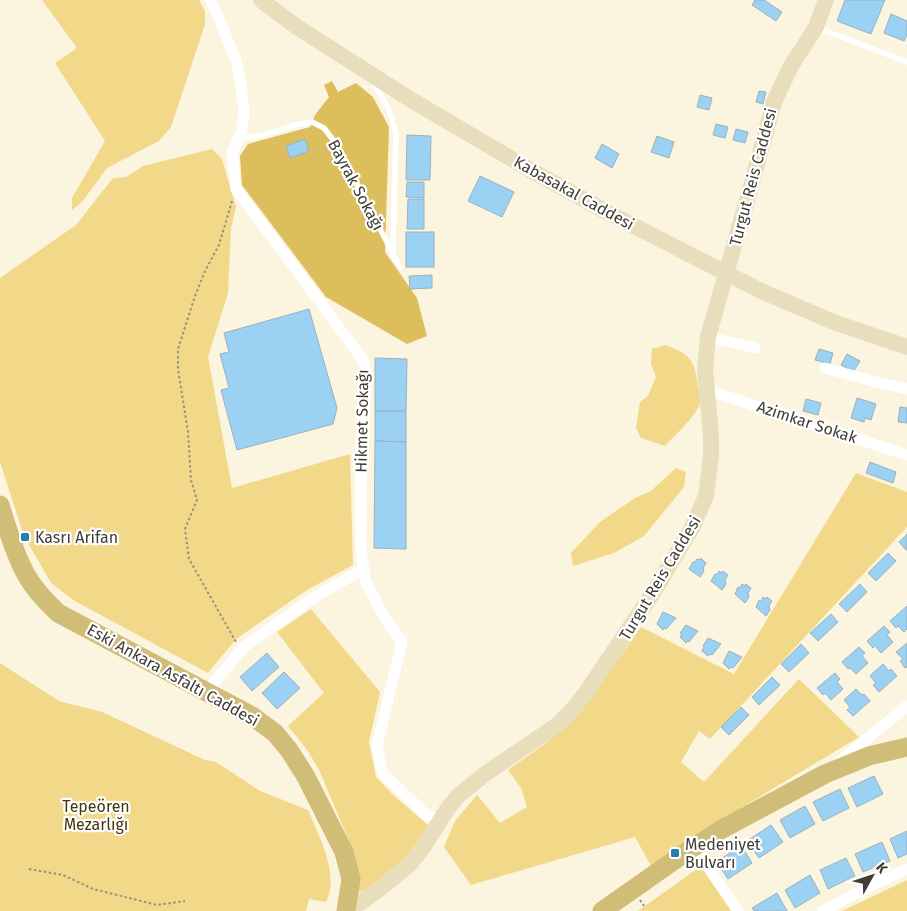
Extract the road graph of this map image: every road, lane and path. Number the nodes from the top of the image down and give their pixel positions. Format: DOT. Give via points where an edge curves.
graph roads {
  1 [pos="211,0"];
  2 [pos="261,0"];
  3 [pos="826,0"];
  4 [pos="816,27"];
  5 [pos="907,62"];
  6 [pos="368,74"];
  7 [pos="239,138"];
  8 [pos="236,184"];
  9 [pos="392,253"];
  10 [pos="400,267"];
  11 [pos="726,274"];
  12 [pos="708,337"];
  13 [pos="907,347"];
  14 [pos="755,348"];
  15 [pos="825,368"];
  16 [pos="907,389"];
  17 [pos="707,390"];
  18 [pos="907,455"];
  19 [pos="0,505"];
  20 [pos="364,569"];
  21 [pos="241,650"];
  22 [pos="207,691"];
  23 [pos="907,706"];
  24 [pos="907,746"];
  25 [pos="825,774"];
  26 [pos="320,802"];
  27 [pos="440,819"];
  28 [pos="694,847"];
  29 [pos="29,869"];
  30 [pos="907,869"];
  31 [pos="185,901"];
  32 [pos="608,909"];
  33 [pos="336,911"];
  34 [pos="347,911"];
  35 [pos="738,911"];
  36 [pos="823,911"];
  1 -- 7 [label="street, Hikmet Sokağı" via="236,60 244,111"];
  2 -- 6 [label="street, Kabasakal Caddesi"];
  3 -- 4 [label="street, Turgut Reis Caddesi"];
  4 -- 5 [label="lane"];
  4 -- 11 [label="street, Turgut Reis Caddesi" via="791,66 774,102"];
  6 -- 9 [label="lane" via="389,109 396,132"];
  6 -- 11 [label="street, Kabasakal Caddesi" via="534,172"];
  7 -- 8 [label="street, Hikmet Sokağı" via="232,153"];
  7 -- 9 [label="lane, Bayrak Sokağı" via="260,136 312,122 324,128 334,141"];
  8 -- 20 [label="street, Hikmet Sokağı" via="236,189 363,360 366,374 361,445 361,552"];
  8 -- 21 [label="path" via="220,245 205,271 178,349 178,369 188,432 191,480 197,500 185,529 189,559"];
  9 -- 10 [label="lane, Bayrak Sokağı"];
  11 -- 12 [label="street, Turgut Reis Caddesi"];
  11 -- 13 [label="street, Kabasakal Caddesi" via="802,310"];
  12 -- 14 [label="street"];
  12 -- 17 [label="street, Turgut Reis Caddesi"];
  15 -- 16 [label="street"];
  17 -- 18 [label="street, Azimkar Sokak"];
  17 -- 27 [label="street, Turgut Reis Caddesi" via="711,456 706,496 692,528 653,593 572,710 542,736 470,785"];
  19 -- 22 [label="main road, Eski Ankara Asfaltı Caddesi" via="29,580 58,613"];
  20 -- 21 [label="street" via="313,598"];
  20 -- 27 [label="street, Hikmet Sokağı" via="366,582 383,616 402,642 376,745 382,772 427,816"];
  21 -- 22 [label="street"];
  22 -- 26 [label="main road, Eski Ankara Asfaltı Caddesi" via="252,716 274,733 306,775"];
  23 -- 25 [label="street"];
  24 -- 25 [label="main road" via="868,756"];
  25 -- 28 [label="main road"];
  26 -- 33 [label="main road" via="338,862 340,887"];
  26 -- 34 [label="main road, Eski Ankara Asfaltı Caddesi" via="350,870"];
  27 -- 34 [label="street, Turgut Reis Caddesi" via="410,864"];
  28 -- 32 [label="main road"];
  28 -- 35 [label="street"];
  29 -- 31 [label="path" via="63,874 94,889 157,905"];
  30 -- 36 [label="street"];
}
